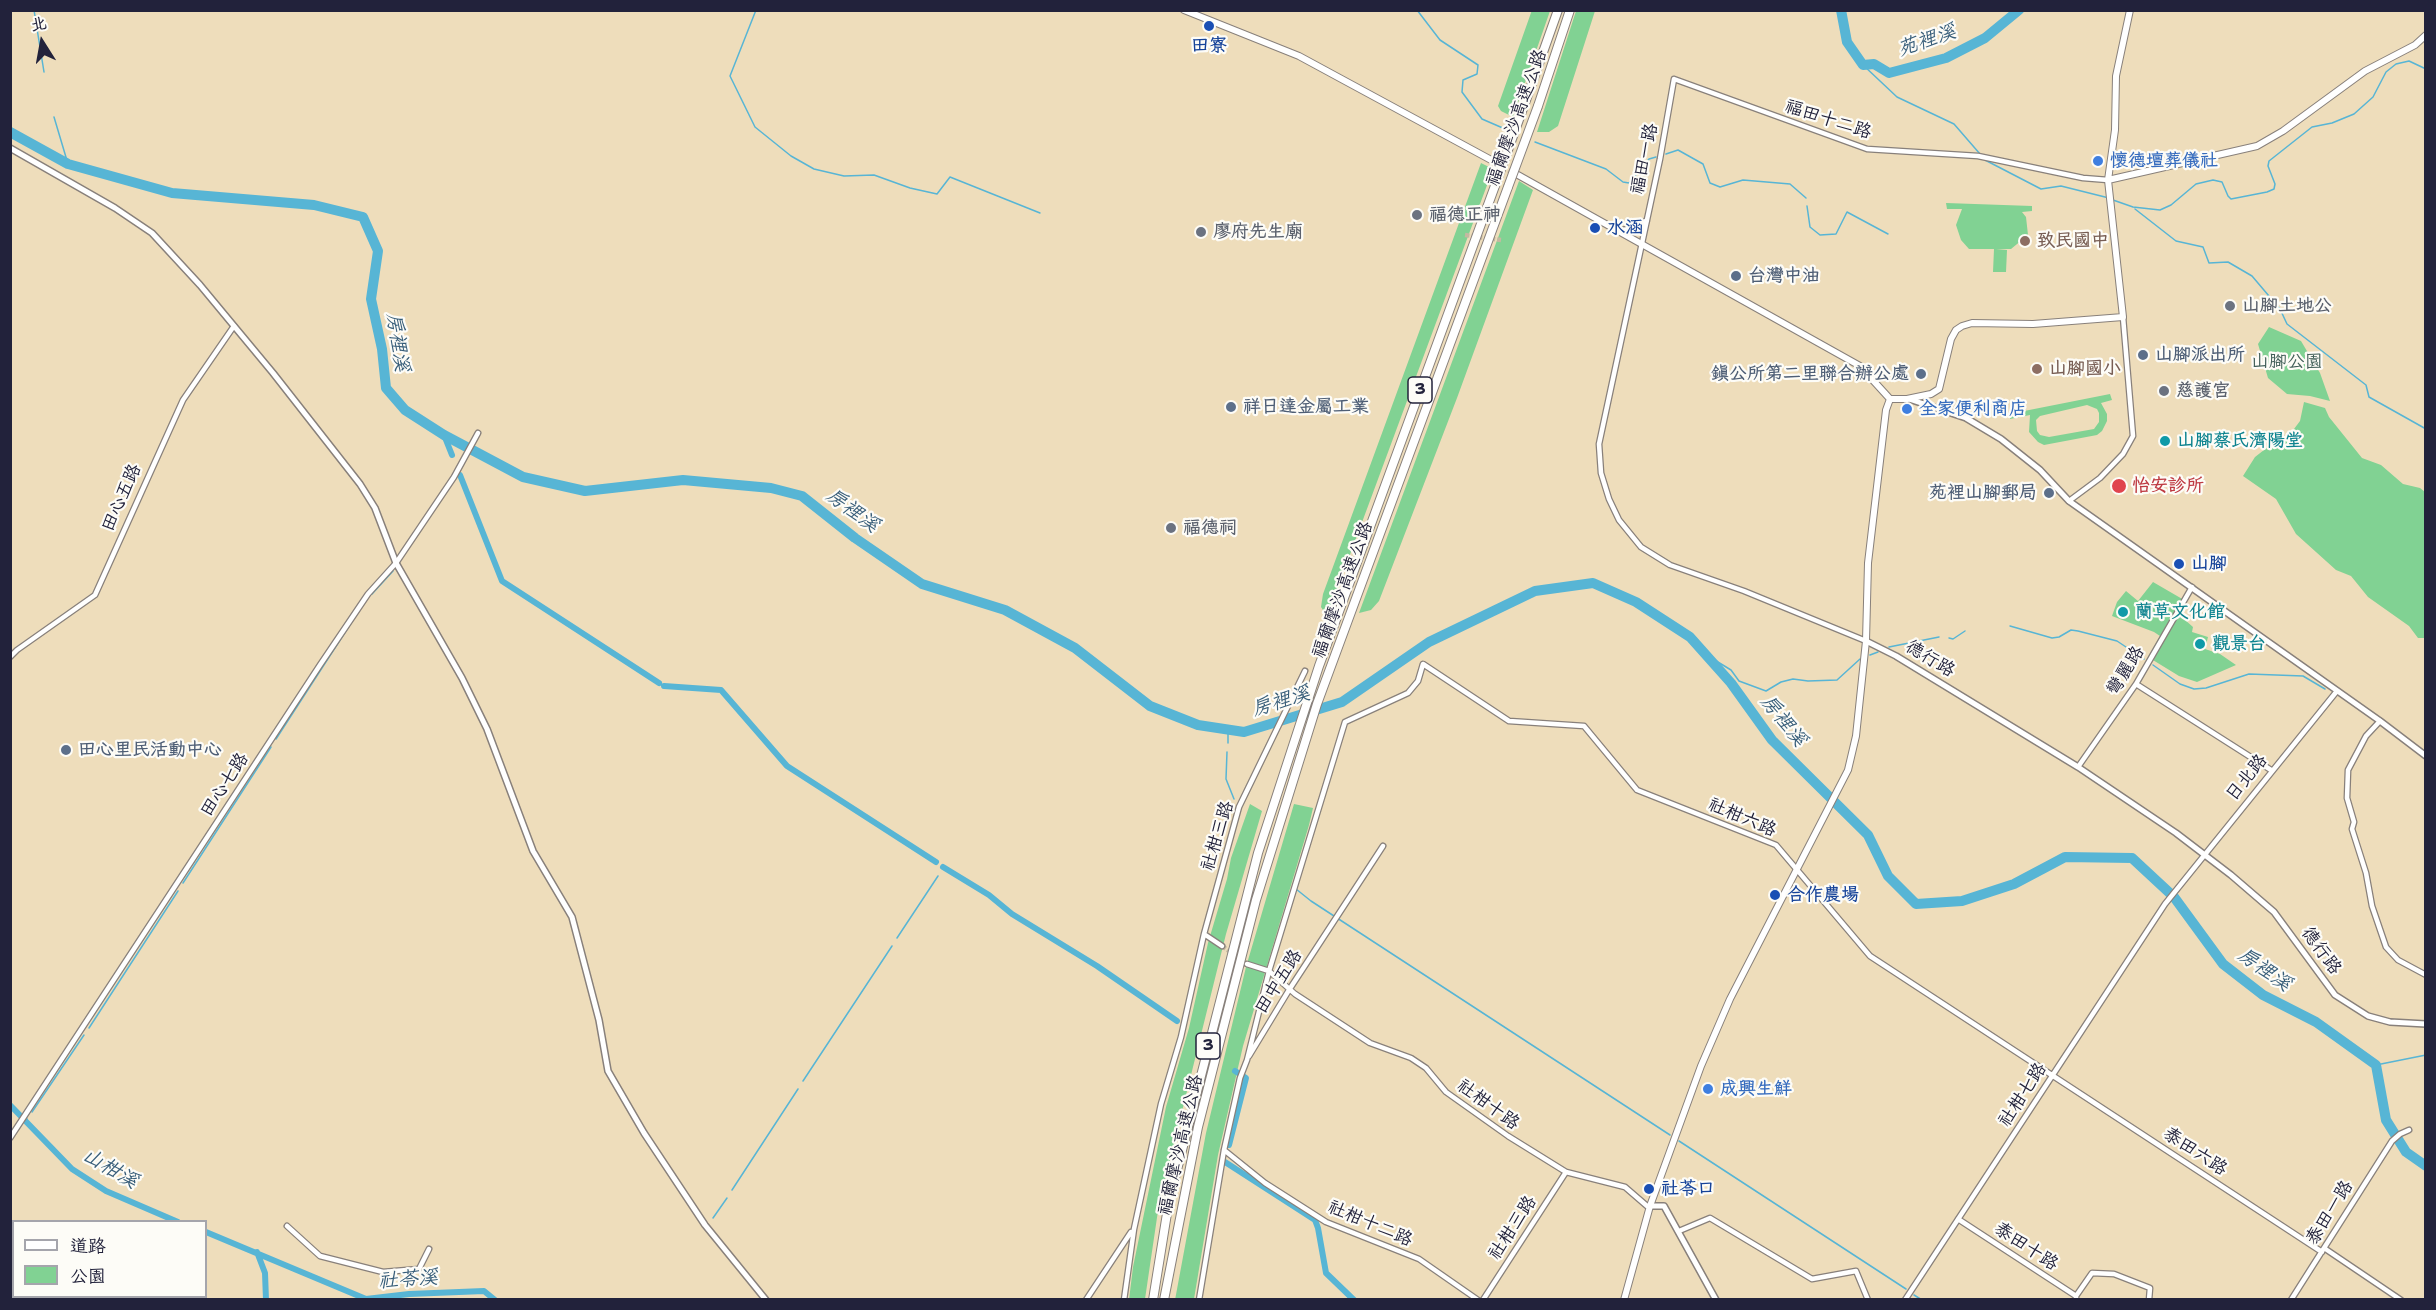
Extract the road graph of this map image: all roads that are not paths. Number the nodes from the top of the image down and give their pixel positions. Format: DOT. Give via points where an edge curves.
graph roads {
  1 [pos="1184,10"];
  2 [pos="1558,10"];
  3 [pos="1570,10"];
  4 [pos="2130,10"];
  5 [pos="2426,35"];
  6 [pos="1674,79"];
  7 [pos="10,148"];
  8 [pos="1493,161"];
  9 [pos="1518,175"];
  10 [pos="2108,180"];
  11 [pos="1646,221"];
  12 [pos="1619,231"];
  13 [pos="1641,244"];
  14 [pos="2123,317"];
  15 [pos="234,326"];
  16 [pos="1890,399"];
  17 [pos="1907,399"];
  18 [pos="477,434"];
  19 [pos="2069,501"];
  20 [pos="396,563"];
  21 [pos="2192,587"];
  22 [pos="1866,641"];
  23 [pos="10,657"];
  24 [pos="1305,671"];
  25 [pos="2136,684"];
  26 [pos="2337,691"];
  27 [pos="2380,721"];
  28 [pos="2426,756"];
  29 [pos="2078,767"];
  30 [pos="2271,770"];
  31 [pos="1383,846"];
  32 [pos="2204,854"];
  33 [pos="1797,870"];
  34 [pos="2181,884"];
  35 [pos="1204,934"];
  36 [pos="1222,946"];
  37 [pos="1247,963"];
  38 [pos="1269,971"];
  39 [pos="2426,975"];
  40 [pos="1289,990"];
  41 [pos="2426,1024"];
  42 [pos="1247,1060"];
  43 [pos="2053,1075"];
  44 [pos="2409,1130"];
  45 [pos="10,1138"];
  46 [pos="1224,1150"];
  47 [pos="1566,1172"];
  48 [pos="1650,1206"];
  49 [pos="1958,1219"];
  50 [pos="287,1226"];
  51 [pos="1134,1228"];
  52 [pos="1679,1231"];
  53 [pos="429,1249"];
  54 [pos="2323,1250"];
  55 [pos="2076,1298"];
  56 [pos="766,1299"];
  57 [pos="1086,1299"];
  58 [pos="1124,1299"];
  59 [pos="1153,1299"];
  60 [pos="1164,1299"];
  61 [pos="1199,1299"];
  62 [pos="1478,1299"];
  63 [pos="1483,1299"];
  64 [pos="1624,1299"];
  65 [pos="1716,1299"];
  66 [pos="1868,1299"];
  67 [pos="1905,1299"];
  68 [pos="2150,1299"];
  69 [pos="2291,1299"];
  70 [pos="2401,1299"];
  1 -- 8 [label="main road" via="1299,56"];
  2 -- 59 [label="highway, 福爾摩沙高速公路 / 3, bridge" via="1344,596 1276,796 1245,899 1172,1189"];
  3 -- 60 [label="highway, 福爾摩沙高速公路 / 3, bridge" via="1317,704 1256,900 1198,1127"];
  4 -- 10 [label="main road" via="2116,76 2115,130"];
  5 -- 10 [label="main road" via="2415,45 2365,71 2270,141"];
  6 -- 10 [label="street, 福田十二路" via="1867,149 1986,157"];
  6 -- 11 [label="street, 福田一路"];
  7 -- 15 [label="street" via="152,233"];
  9 -- 12 [label="main road"];
  10 -- 14 [label="main road"];
  11 -- 12 [label="street"];
  11 -- 13 [label="street, 福田一路"];
  12 -- 13 [label="main road"];
  13 -- 16 [label="main road" via="1860,366"];
  13 -- 22 [label="street, 德行路" via="1599,444 1601,473 1619,520 1641,547 1670,565"];
  14 -- 17 [label="main road" via="2033,324 1972,322 1956,330 1951,339 1939,389"];
  14 -- 19 [label="street" via="2133,436 2123,454 2100,478"];
  15 -- 20 [label="street" via="360,484 375,507"];
  15 -- 23 [label="street, 田心五路" via="183,400 95,595"];
  16 -- 17 [label="main road"];
  16 -- 22 [label="main road" via="1868,563"];
  17 -- 19 [label="street" via="1977,423 2040,470"];
  18 -- 20 [label="street, 田心七路" via="454,477"];
  19 -- 21 [label="street"];
  20 -- 45 [label="street, 田心七路" via="368,594 320,665"];
  20 -- 56 [label="street" via="462,678 487,729 533,851 572,917 608,1071 705,1225"];
  21 -- 25 [label="street, 彎麗路"];
  21 -- 26 [label="street"];
  22 -- 29 [label="street, 德行路"];
  22 -- 33 [label="main road" via="1856,736 1848,770"];
  24 -- 35 [label="street, 社柑三路" via="1233,824"];
  25 -- 29 [label="street, 彎麗路"];
  25 -- 30 [label="street"];
  26 -- 27 [label="street"];
  26 -- 30 [label="street, 日北路"];
  27 -- 28 [label="street"];
  27 -- 39 [label="street" via="2366,736 2348,770 2352,829 2386,947 2398,960"];
  29 -- 32 [label="street, 德行路"];
  30 -- 32 [label="street, 日北路"];
  31 -- 40 [label="street, 田中五路"];
  32 -- 34 [label="street, 日北路"];
  32 -- 41 [label="street, 德行路" via="2274,912 2335,995 2368,1016"];
  33 -- 38 [label="street, 社柑六路" via="1776,845 1637,790 1584,726 1509,721 1423,664 1418,681 1408,693 1345,722"];
  33 -- 43 [label="street, 社柑六路" via="1870,956"];
  33 -- 48 [label="main road" via="1730,999"];
  34 -- 43 [label="street, 社柑七路"];
  35 -- 36 [label="street"];
  35 -- 51 [label="street, 社柑三路"];
  37 -- 38 [label="street"];
  38 -- 40 [label="street, 社柑十路"];
  38 -- 42 [label="street"];
  40 -- 42 [label="street, 田中五路"];
  40 -- 47 [label="street, 社柑十路" via="1370,1043 1411,1058 1426,1068 1446,1092"];
  42 -- 46 [label="street"];
  43 -- 49 [label="street, 社柑七路"];
  43 -- 54 [label="street, 泰田六路"];
  44 -- 54 [label="street, 泰田一路" via="2392,1142"];
  46 -- 61 [label="street"];
  46 -- 62 [label="street, 社柑十二路" via="1264,1183 1326,1222 1419,1259"];
  47 -- 48 [label="street, 社柑十路" via="1625,1187"];
  47 -- 63 [label="street, 社柑三路"];
  48 -- 52 [label="street" via="1665,1206"];
  48 -- 64 [label="main road"];
  49 -- 55 [label="street, 泰田十路"];
  49 -- 67 [label="street, 社柑七路"];
  50 -- 53 [label="street" via="320,1256 383,1272 419,1269"];
  51 -- 57 [label="street"];
  51 -- 58 [label="street, 社柑三路"];
  52 -- 65 [label="street"];
  52 -- 66 [label="street" via="1710,1218 1812,1279 1856,1271"];
  54 -- 69 [label="street, 泰田一路"];
  54 -- 70 [label="street, 泰田六路"];
  55 -- 68 [label="street" via="2092,1273 2114,1274 2150,1288"];
}
